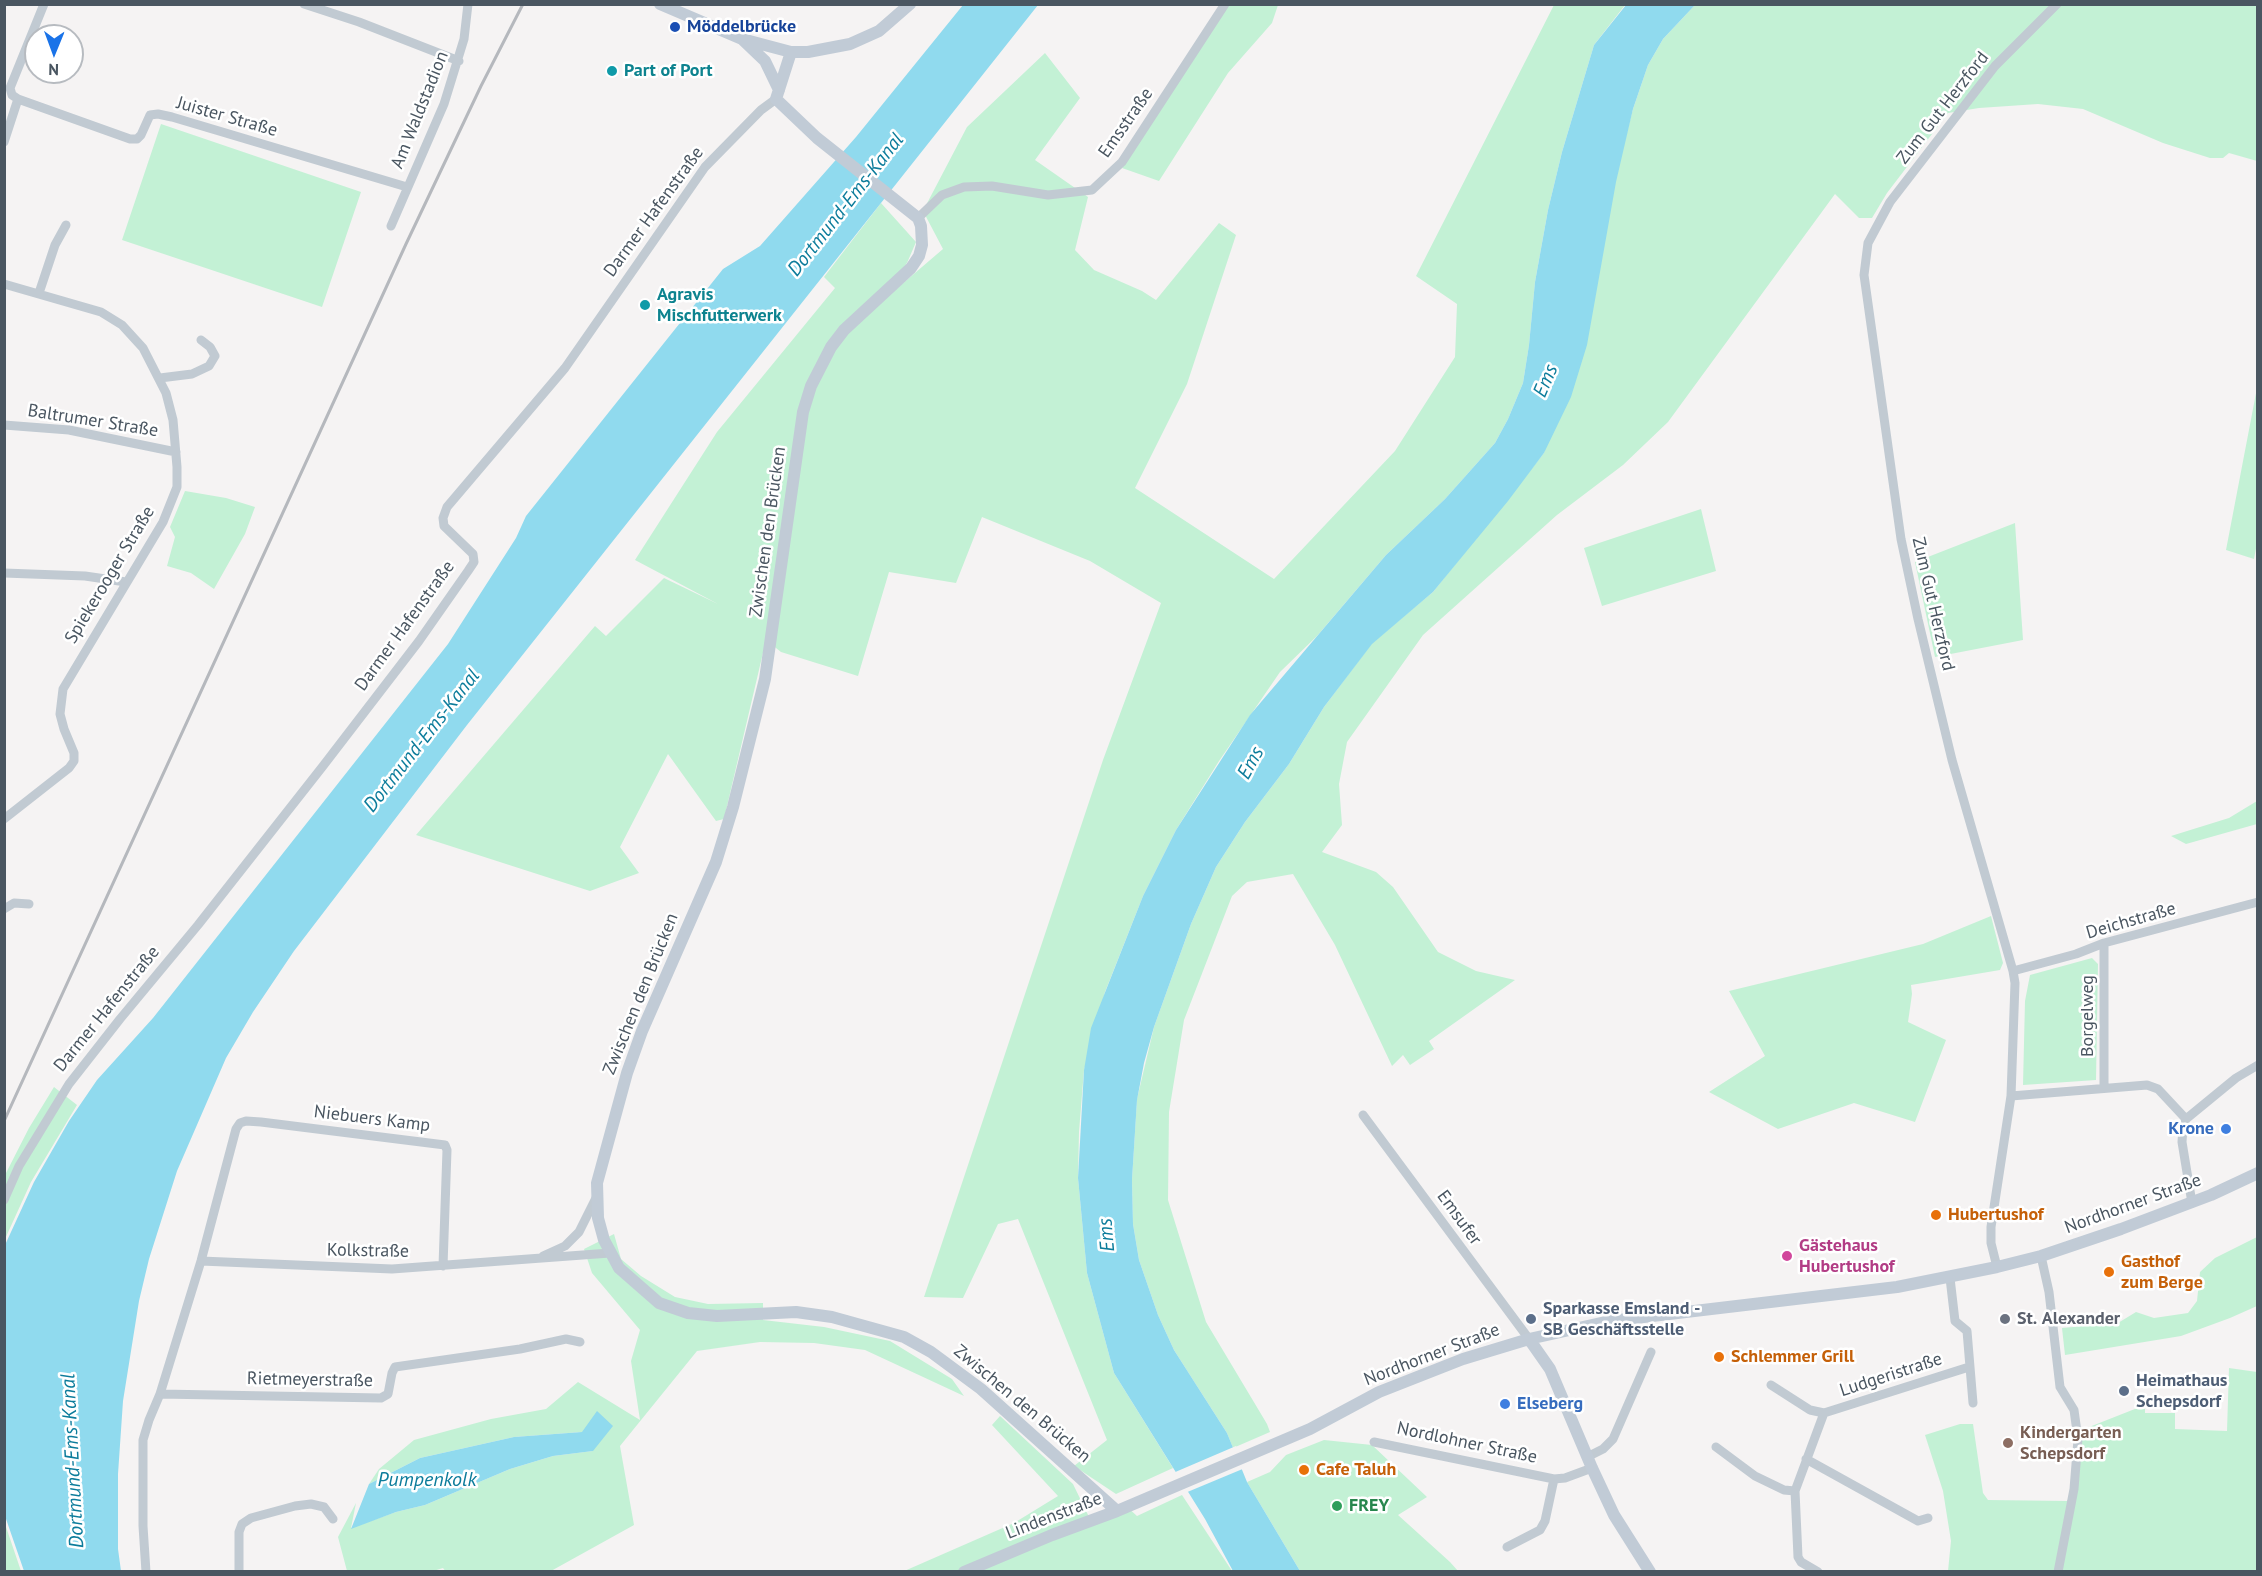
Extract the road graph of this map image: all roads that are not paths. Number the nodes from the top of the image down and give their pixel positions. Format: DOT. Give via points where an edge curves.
graph roads {
  1 [pos="44,4"];
  2 [pos="304,4"];
  3 [pos="468,4"];
  4 [pos="660,4"];
  5 [pos="910,4"];
  6 [pos="1225,4"];
  7 [pos="2057,4"];
  8 [pos="742,39"];
  9 [pos="792,52"];
  10 [pos="459,61"];
  11 [pos="778,95"];
  12 [pos="18,99"];
  13 [pos="4,142"];
  14 [pos="407,187"];
  15 [pos="918,218"];
  16 [pos="66,225"];
  17 [pos="391,226"];
  18 [pos="4,284"];
  19 [pos="39,293"];
  20 [pos="201,340"];
  21 [pos="160,378"];
  22 [pos="4,425"];
  23 [pos="176,452"];
  24 [pos="4,573"];
  25 [pos="126,582"];
  26 [pos="4,819"];
  27 [pos="2258,902"];
  28 [pos="29,904"];
  29 [pos="4,909"];
  30 [pos="2104,943"];
  31 [pos="2013,971"];
  32 [pos="2258,1065"];
  33 [pos="2104,1088"];
  34 [pos="2011,1096"];
  35 [pos="1363,1115"];
  36 [pos="2186,1119"];
  37 [pos="2258,1173"];
  38 [pos="597,1196"];
  39 [pos="4,1200"];
  40 [pos="2192,1203"];
  41 [pos="610,1253"];
  42 [pos="2041,1256"];
  43 [pos="535,1260"];
  44 [pos="201,1261"];
  45 [pos="443,1266"];
  46 [pos="1997,1267"];
  47 [pos="1950,1278"];
  48 [pos="1529,1339"];
  49 [pos="580,1342"];
  50 [pos="1651,1352"];
  51 [pos="1969,1367"];
  52 [pos="1771,1385"];
  53 [pos="160,1394"];
  54 [pos="1973,1402"];
  55 [pos="1824,1413"];
  56 [pos="1374,1442"];
  57 [pos="1716,1447"];
  58 [pos="1806,1459"];
  59 [pos="1589,1462"];
  60 [pos="1554,1479"];
  61 [pos="1795,1491"];
  62 [pos="1156,1494"];
  63 [pos="1117,1511"];
  64 [pos="1928,1518"];
  65 [pos="333,1519"];
  66 [pos="1507,1547"];
  67 [pos="146,1572"];
  68 [pos="239,1572"];
  69 [pos="964,1572"];
  70 [pos="1650,1572"];
  71 [pos="1818,1572"];
  72 [pos="2058,1572"];
  1 -- 12 [label="street" via="10,88"];
  2 -- 10 [label="street"];
  3 -- 10 [label="street, Am Waldstadion"];
  4 -- 8 [label="street"];
  5 -- 9 [label="street" via="879,31 850,44"];
  6 -- 15 [label="street, Emsstraße" via="1122,162 1092,190 1048,195 992,186 964,187 942,195"];
  7 -- 31 [label="street, Zum Gut Herzford" via="1995,66 1890,202 1868,243 1864,275 1901,539 1918,619 1952,760"];
  8 -- 9 [label="street"];
  8 -- 11 [label="street" via="765,61"];
  9 -- 11 [label="street"];
  10 -- 14 [label="street, Am Waldstadion"];
  11 -- 15 [label="street" via="817,138"];
  11 -- 39 [label="street, Darmer Hafenstraße" via="705,167 565,368 447,507 444,526 473,554 474,562 330,758 69,1084 19,1166"];
  12 -- 13 [label="street"];
  12 -- 14 [label="street, Juister Straße" via="130,139 141,135 150,115 172,117"];
  14 -- 17 [label="street, Am Waldstadion"];
  15 -- 38 [label="street, Zwischen den Brücken" via="922,234 919,256 844,330 811,386 803,412 765,679 733,807 716,862 627,1073 597,1183"];
  16 -- 19 [label="street"];
  18 -- 19 [label="street, Spiekerooger Straße"];
  19 -- 21 [label="street, Spiekerooger Straße" via="101,312 122,325 143,348"];
  20 -- 21 [label="street" via="215,356 209,366 192,374"];
  21 -- 23 [label="street, Spiekerooger Straße" via="173,420"];
  22 -- 23 [label="street, Baltrumer Straße" via="69,430"];
  23 -- 25 [label="street, Spiekerooger Straße" via="177,487 164,522"];
  24 -- 25 [label="street"];
  25 -- 26 [label="street, Spiekerooger Straße" via="63,689 60,714 74,761"];
  27 -- 30 [label="street, Deichstraße"];
  28 -- 29 [label="street" via="14,903"];
  30 -- 31 [label="street, Deichstraße"];
  30 -- 33 [label="street, Borgelweg"];
  31 -- 34 [label="street, Zum Gut Herzford"];
  32 -- 36 [label="street"];
  33 -- 34 [label="street"];
  33 -- 36 [label="street" via="2147,1084 2158,1089"];
  34 -- 46 [label="street, Zum Gut Herzford" via="1991,1227"];
  35 -- 48 [label="street, Emsufer"];
  36 -- 40 [label="street" via="2182,1142"];
  37 -- 40 [label="street, Nordhorner Straße"];
  38 -- 41 [label="street, Zwischen den Brücken" via="603,1240"];
  38 -- 43 [label="street, Kolkstraße" via="579,1232 565,1246"];
  40 -- 42 [label="street, Nordhorner Straße"];
  41 -- 43 [label="street, Kolkstraße"];
  41 -- 63 [label="street, Zwischen den Brücken" via="619,1268 659,1303 688,1313 717,1316 796,1312 832,1317 904,1337 954,1367"];
  42 -- 46 [label="street, Nordhorner Straße"];
  42 -- 72 [label="street" via="2060,1387 2074,1410 2078,1439 2074,1489"];
  43 -- 45 [label="street, Kolkstraße"];
  44 -- 45 [label="street, Kolkstraße" via="392,1269"];
  44 -- 45 [label="street, Niebuers Kamp" via="236,1129 246,1121 445,1145"];
  44 -- 53 [label="street"];
  46 -- 47 [label="street, Nordhorner Straße"];
  47 -- 48 [label="street, Nordhorner Straße" via="1610,1321"];
  47 -- 51 [label="street, Ludgeristraße" via="1955,1321 1967,1331"];
  48 -- 59 [label="street" via="1550,1369"];
  48 -- 62 [label="street, Nordhorner Straße" via="1462,1359 1378,1392 1310,1428"];
  49 -- 53 [label="street, Rietmeyerstraße" via="567,1339 395,1367 388,1394 381,1398"];
  50 -- 59 [label="street, Nordlohner Straße" via="1613,1439"];
  51 -- 54 [label="street, Ludgeristraße"];
  51 -- 55 [label="street, Ludgeristraße"];
  52 -- 55 [label="street, Ludgeristraße" via="1810,1410"];
  53 -- 67 [label="street" via="143,1440"];
  55 -- 58 [label="street, Ludgeristraße"];
  56 -- 60 [label="street, Nordlohner Straße"];
  57 -- 61 [label="street" via="1755,1476"];
  58 -- 61 [label="street, Ludgeristraße"];
  58 -- 64 [label="street" via="1918,1521"];
  59 -- 60 [label="street, Nordlohner Straße" via="1565,1478"];
  59 -- 70 [label="street" via="1617,1520"];
  60 -- 66 [label="street, Nordlohner Straße" via="1545,1521 1539,1530"];
  61 -- 71 [label="street, Ludgeristraße" via="1798,1557"];
  62 -- 63 [label="street, Lindenstraße"];
  63 -- 69 [label="street, Lindenstraße"];
  65 -- 68 [label="street" via="324,1507 311,1504 250,1518 242,1524 240,1532"];
}
